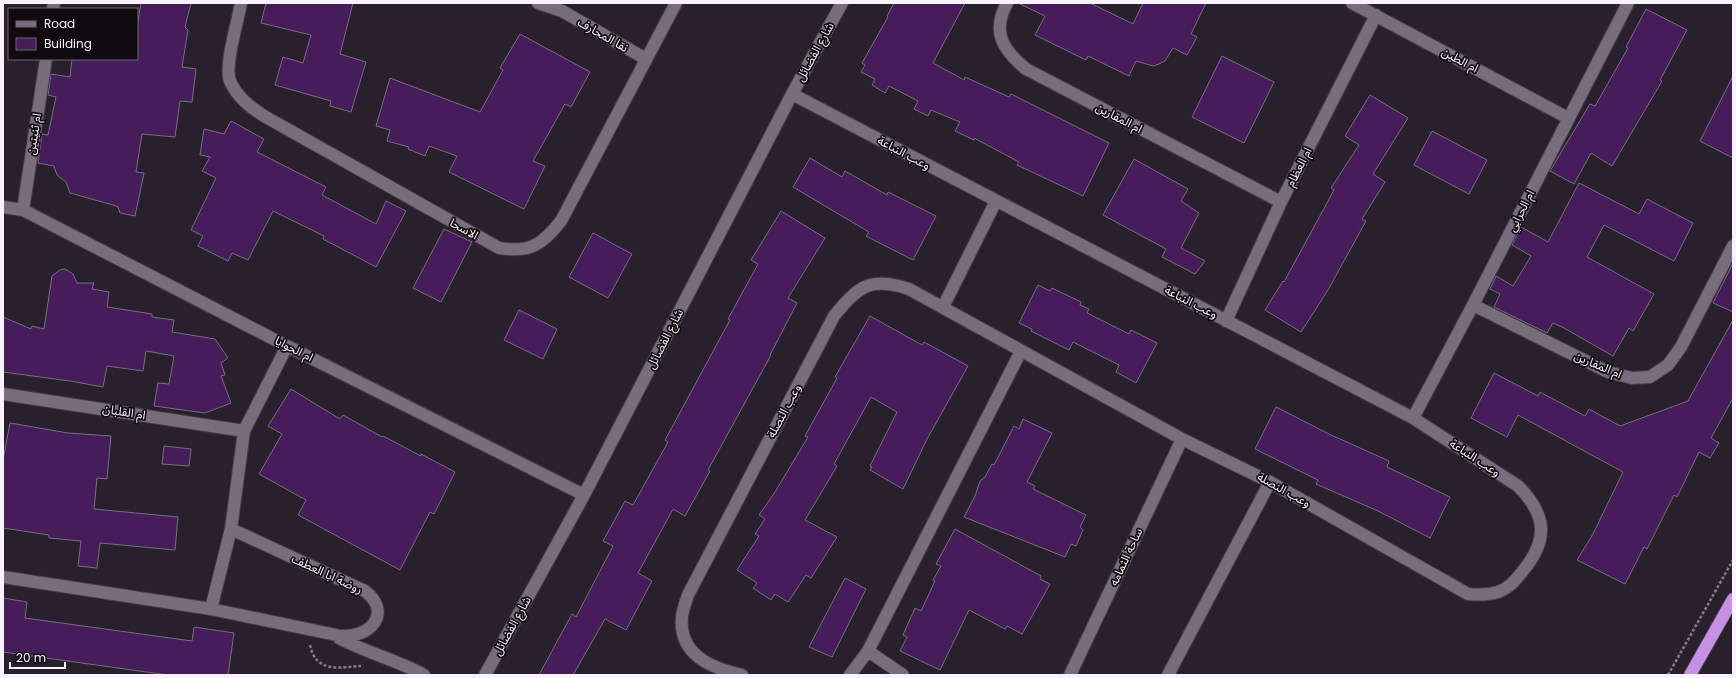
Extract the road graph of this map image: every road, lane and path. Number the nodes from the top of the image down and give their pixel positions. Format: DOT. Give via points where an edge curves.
graph roads {
  1 [pos="241,3"];
  2 [pos="538,3"];
  3 [pos="676,3"];
  4 [pos="842,3"];
  5 [pos="1007,3"];
  6 [pos="1352,3"];
  7 [pos="1628,3"];
  8 [pos="1376,15"];
  9 [pos="646,59"];
  10 [pos="46,60"];
  11 [pos="792,94"];
  12 [pos="1568,118"];
  13 [pos="996,201"];
  14 [pos="1282,202"];
  15 [pos="3,207"];
  16 [pos="23,210"];
  17 [pos="1733,246"];
  18 [pos="1473,305"];
  19 [pos="943,307"];
  20 [pos="1226,321"];
  21 [pos="287,346"];
  22 [pos="1021,351"];
  23 [pos="3,394"];
  24 [pos="1413,418"];
  25 [pos="244,430"];
  26 [pos="1182,438"];
  27 [pos="1270,482"];
  28 [pos="584,495"];
  29 [pos="231,529"];
  30 [pos="1535,553"];
  31 [pos="1733,560"];
  32 [pos="3,577"];
  33 [pos="1733,599"];
  34 [pos="211,609"];
  35 [pos="307,630"];
  36 [pos="332,635"];
  37 [pos="868,651"];
  38 [pos="365,665"];
  39 [pos="424,675"];
  40 [pos="486,675"];
  41 [pos="742,675"];
  42 [pos="850,675"];
  43 [pos="903,675"];
  44 [pos="1070,675"];
  45 [pos="1168,675"];
  46 [pos="1668,675"];
  47 [pos="1690,675"];
  1 -- 9 [label="street, الاسحا" via="228,67 230,81 241,99 264,116 471,233 499,248 516,251 533,247 549,236 561,221"];
  2 -- 9 [label="street, نقا المحارف" via="562,12"];
  3 -- 9 [label="street, الاسحا"];
  4 -- 11 [label="street, شارع الفضائل"];
  5 -- 14 [label="street, ام المقارين" via="999,27 1001,41 1011,57 1026,69"];
  6 -- 8 [label="street, ام الطين"];
  7 -- 12 [label="street, ام الحرابي"];
  8 -- 12 [label="street, ام الطين"];
  8 -- 14 [label="street, ام العظام"];
  10 -- 16 [label="street, ام ثنيتين"];
  11 -- 13 [label="street, وعب النباعة"];
  11 -- 28 [label="street, شارع الفضائل"];
  12 -- 18 [label="street, ام الحرابي"];
  13 -- 19 [label="street"];
  13 -- 20 [label="street, وعب النباعة"];
  14 -- 20 [label="street, ام العظام"];
  15 -- 16 [label="street, ام الحوايا"];
  16 -- 21 [label="street, ام الحوايا"];
  17 -- 18 [label="street, ام المقارين" via="1681,347 1668,365 1650,377 1632,378 1608,372"];
  18 -- 24 [label="street, ام الحرابي"];
  19 -- 22 [label="street, وعب النصلة"];
  19 -- 41 [label="street, وعب النصلة" via="909,289 889,283 868,285 851,296 834,316 688,595 682,616 684,634 692,652 708,665"];
  20 -- 24 [label="street, وعب النباعة"];
  21 -- 25 [label="street"];
  21 -- 28 [label="street, ام الحوايا"];
  22 -- 26 [label="street, وعب النصلة"];
  22 -- 37 [label="street"];
  23 -- 25 [label="street, ام القلبان"];
  24 -- 30 [label="street, وعب النباعة" via="1518,486 1530,499 1538,512 1540,524 1541,538"];
  25 -- 29 [label="street"];
  26 -- 27 [label="street, وعب النصلة"];
  26 -- 44 [label="street, ساحة الثمامه"];
  27 -- 30 [label="street, وعب النصلة" via="1468,594 1486,595 1510,586"];
  27 -- 45 [label="street"];
  28 -- 40 [label="street, شارع الفضائل"];
  29 -- 34 [label="street"];
  29 -- 36 [label="street, روضة ابا العطف" via="372,596 378,610 371,627 362,634 352,637"];
  31 -- 46 [label="path"];
  32 -- 34 [label="street, روضة ابا العطف"];
  33 -- 47 [label="highway"];
  34 -- 35 [label="street, روضة ابا العطف"];
  35 -- 36 [label="street, روضة ابا العطف"];
  35 -- 38 [label="path" via="311,649 326,667 339,669"];
  36 -- 39 [label="street" via="359,649 403,663"];
  37 -- 42 [label="street"];
  37 -- 43 [label="street"];
}
